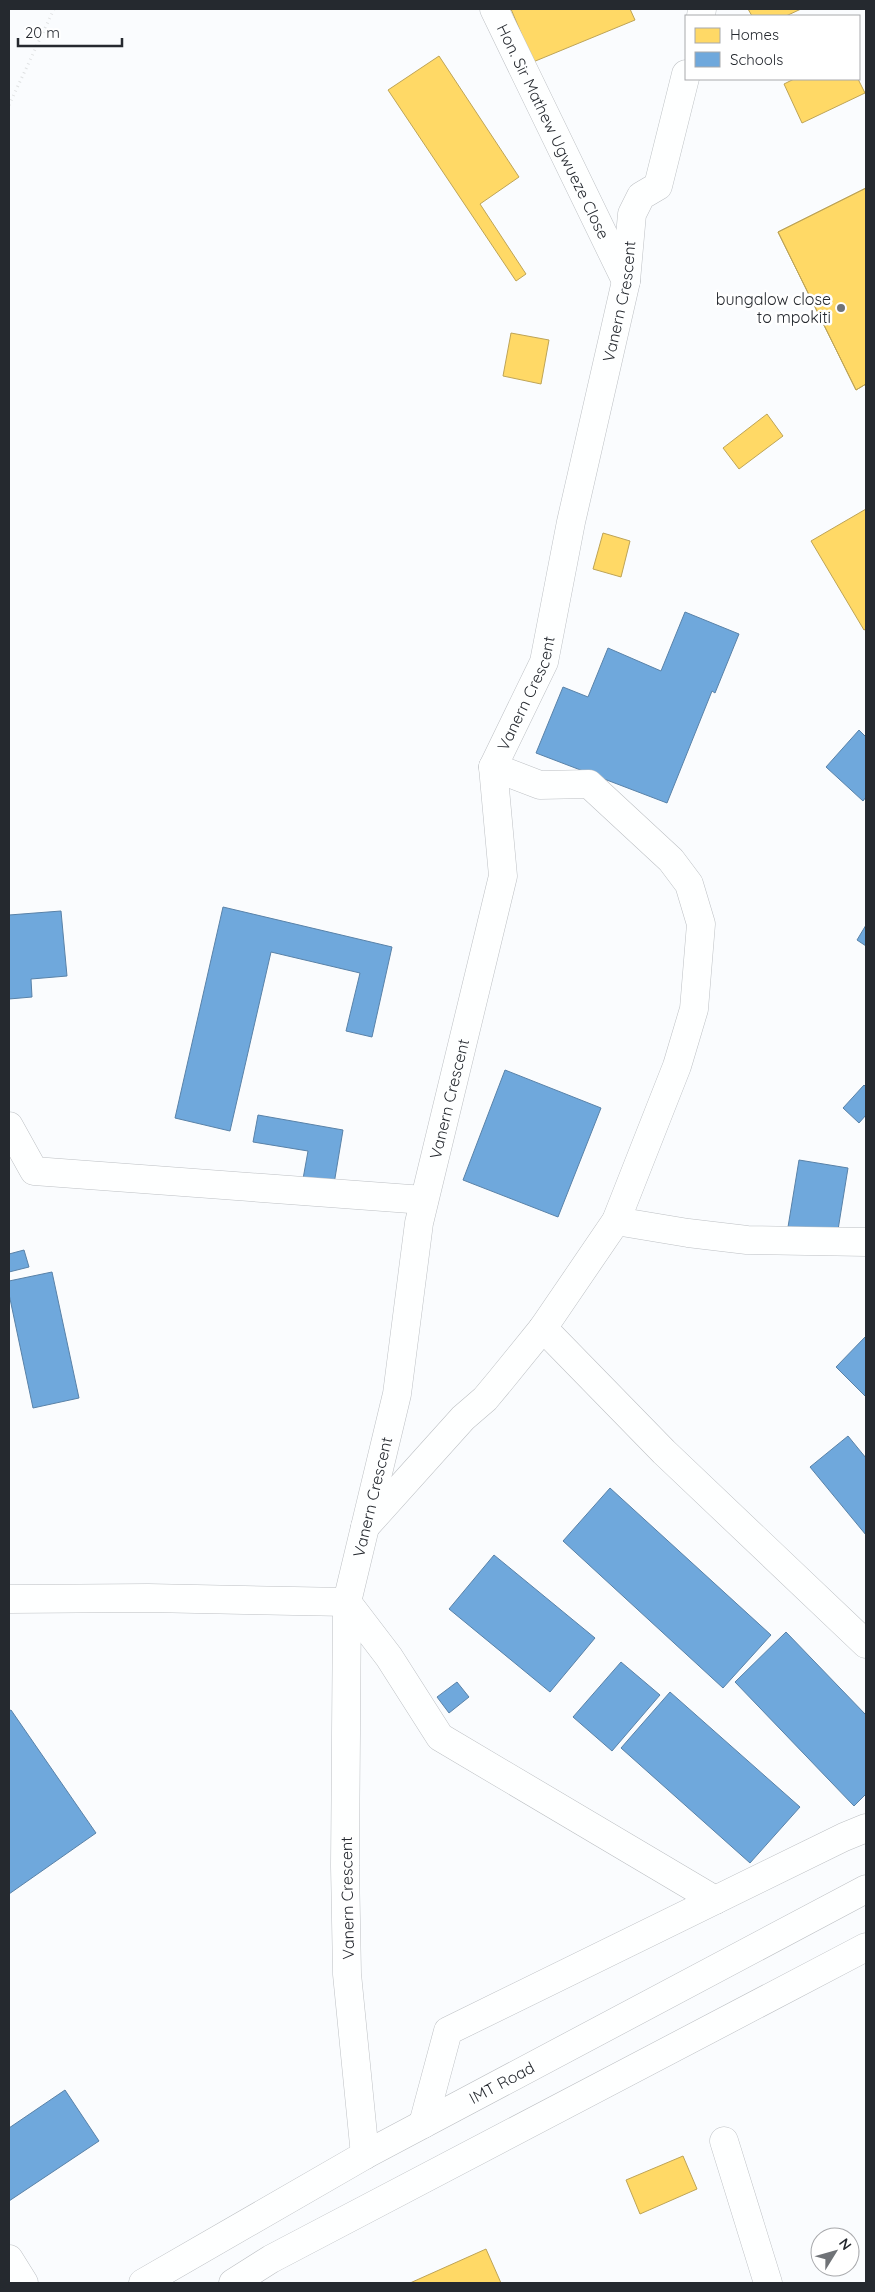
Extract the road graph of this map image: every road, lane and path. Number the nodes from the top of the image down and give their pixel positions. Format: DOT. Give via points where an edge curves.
graph roads {
  1 [pos="54,9"];
  2 [pos="494,9"];
  3 [pos="685,78"];
  4 [pos="9,106"];
  5 [pos="626,281"];
  6 [pos="492,767"];
  7 [pos="9,1126"];
  8 [pos="424,1200"];
  9 [pos="616,1221"];
  10 [pos="866,1242"];
  11 [pos="543,1328"];
  12 [pos="364,1528"];
  13 [pos="9,1599"];
  14 [pos="347,1602"];
  15 [pos="866,1644"];
  16 [pos="866,1828"];
  17 [pos="866,1889"];
  18 [pos="715,1900"];
  19 [pos="866,1947"];
  20 [pos="423,2124"];
  21 [pos="724,2141"];
  22 [pos="365,2155"];
  23 [pos="9,2259"];
  24 [pos="274,2271"];
  25 [pos="24,2283"];
  26 [pos="143,2283"];
  27 [pos="233,2283"];
  28 [pos="768,2283"];
  1 -- 4 [label="path"];
  2 -- 5 [label="street, Hon. Sir Mathew Ugwueze Close"];
  3 -- 5 [label="street, Vanern Crescent" via="658,186 641,196 632,214"];
  5 -- 6 [label="street, Vanern Crescent" via="571,522 544,662"];
  6 -- 8 [label="street, Vanern Crescent" via="503,876"];
  6 -- 9 [label="street" via="540,785 589,784 670,860 688,884 701,924 694,1009 676,1066"];
  7 -- 8 [label="street" via="34,1171"];
  8 -- 12 [label="street, Vanern Crescent" via="397,1394"];
  9 -- 10 [label="street" via="747,1240"];
  9 -- 11 [label="street"];
  11 -- 12 [label="street" via="485,1398"];
  11 -- 15 [label="street" via="664,1452"];
  12 -- 14 [label="street, Vanern Crescent"];
  13 -- 14 [label="street"];
  14 -- 18 [label="street" via="389,1657 440,1737"];
  14 -- 22 [label="street, Vanern Crescent" via="347,1974"];
  16 -- 18 [label="street"];
  17 -- 20 [label="street, IMT Road"];
  18 -- 20 [label="street" via="448,2031"];
  19 -- 24 [label="street"];
  20 -- 22 [label="street, IMT Road"];
  21 -- 28 [label="street"];
  22 -- 26 [label="street, IMT Road"];
  23 -- 25 [label="street"];
  24 -- 27 [label="street"];
}
